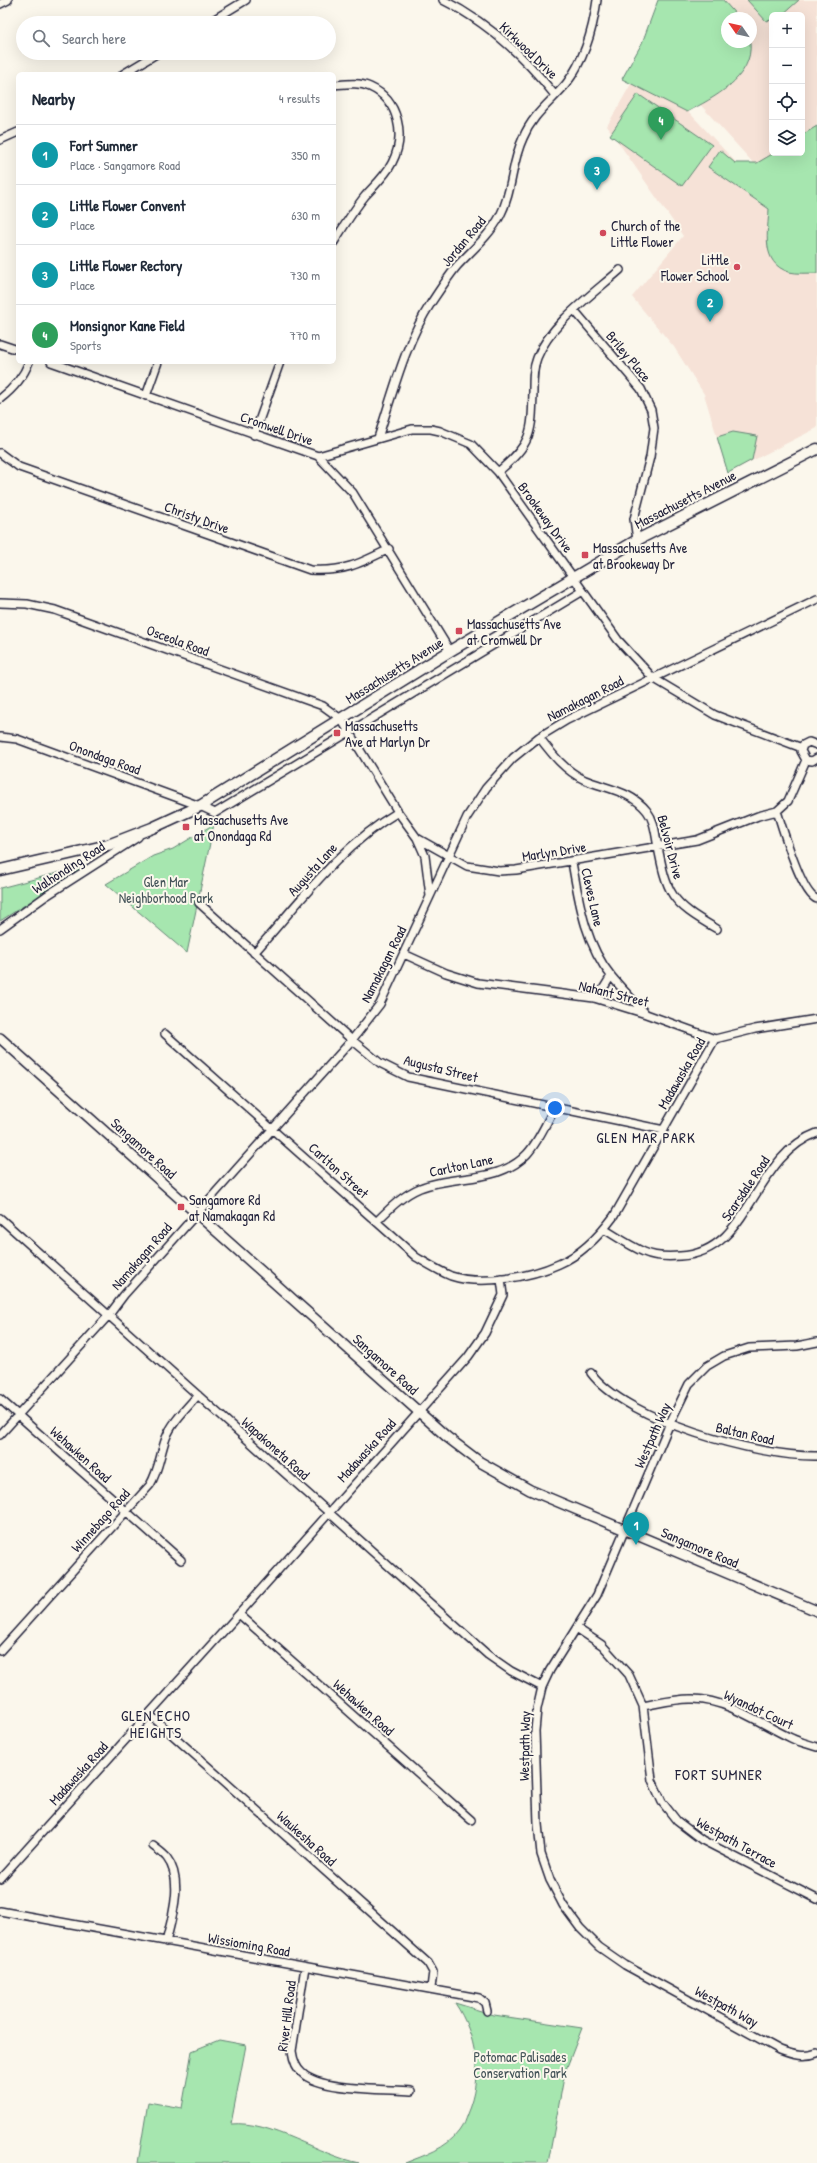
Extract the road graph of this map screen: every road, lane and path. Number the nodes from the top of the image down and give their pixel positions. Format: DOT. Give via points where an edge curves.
graph roads {
  1 [pos="8,0"];
  2 [pos="246,0"];
  3 [pos="443,0"];
  4 [pos="597,0"];
  5 [pos="0,4"];
  6 [pos="220,16"];
  7 [pos="147,60"];
  8 [pos="127,72"];
  9 [pos="336,85"];
  10 [pos="554,94"];
  11 [pos="16,133"];
  12 [pos="0,140"];
  13 [pos="336,239"];
  14 [pos="620,270"];
  15 [pos="575,311"];
  16 [pos="0,344"];
  17 [pos="16,349"];
  18 [pos="28,364"];
  19 [pos="57,364"];
  20 [pos="157,364"];
  21 [pos="279,364"];
  22 [pos="146,396"];
  23 [pos="0,399"];
  24 [pos="254,435"];
  25 [pos="378,438"];
  26 [pos="817,449"];
  27 [pos="0,453"];
  28 [pos="318,456"];
  29 [pos="498,472"];
  30 [pos="637,540"];
  31 [pos="389,549"];
  32 [pos="574,577"];
  33 [pos="583,591"];
  34 [pos="817,599"];
  35 [pos="0,603"];
  36 [pos="450,651"];
  37 [pos="653,678"];
  38 [pos="341,719"];
  39 [pos="349,733"];
  40 [pos="0,737"];
  41 [pos="539,737"];
  42 [pos="816,743"];
  43 [pos="802,748"];
  44 [pos="817,758"];
  45 [pos="806,760"];
  46 [pos="200,806"];
  47 [pos="777,811"];
  48 [pos="398,812"];
  49 [pos="152,828"];
  50 [pos="417,838"];
  51 [pos="658,848"];
  52 [pos="449,856"];
  53 [pos="572,862"];
  54 [pos="0,870"];
  55 [pos="430,897"];
  56 [pos="817,899"];
  57 [pos="199,903"];
  58 [pos="0,929"];
  59 [pos="717,929"];
  60 [pos="254,953"];
  61 [pos="404,954"];
  62 [pos="611,976"];
  63 [pos="594,998"];
  64 [pos="646,1014"];
  65 [pos="817,1019"];
  66 [pos="165,1034"];
  67 [pos="0,1038"];
  68 [pos="715,1039"];
  69 [pos="352,1040"];
  70 [pos="555,1107"];
  71 [pos="272,1128"];
  72 [pos="664,1130"];
  73 [pos="817,1133"];
  74 [pos="196,1213"];
  75 [pos="0,1218"];
  76 [pos="377,1221"];
  77 [pos="604,1229"];
  78 [pos="501,1279"];
  79 [pos="109,1316"];
  80 [pos="817,1342"];
  81 [pos="591,1374"];
  82 [pos="198,1395"];
  83 [pos="0,1399"];
  84 [pos="418,1411"];
  85 [pos="18,1415"];
  86 [pos="670,1423"];
  87 [pos="0,1435"];
  88 [pos="817,1456"];
  89 [pos="126,1511"];
  90 [pos="328,1512"];
  91 [pos="625,1530"];
  92 [pos="181,1560"];
  93 [pos="817,1611"];
  94 [pos="239,1614"];
  95 [pos="578,1629"];
  96 [pos="0,1651"];
  97 [pos="542,1687"];
  98 [pos="643,1706"];
  99 [pos="149,1714"];
  100 [pos="817,1747"];
  101 [pos="470,1820"];
  102 [pos="153,1846"];
  103 [pos="0,1878"];
  104 [pos="817,1899"];
  105 [pos="0,1911"];
  106 [pos="166,1942"];
  107 [pos="305,1967"];
  108 [pos="431,1988"];
  109 [pos="487,2011"];
  110 [pos="817,2053"];
  111 [pos="411,2091"];
  1 -- 5 [label="street"];
  2 -- 6 [label="street"];
  3 -- 10 [label="street, Kirkwood Drive" via="481,22 505,42"];
  4 -- 10 [label="street, Jordan Road" via="591,37 576,70"];
  7 -- 8 [label="street"];
  9 -- 13 [label="street" via="360,84 385,96 395,111 399,128 398,146 392,163 353,211"];
  10 -- 25 [label="street, Jordan Road" via="537,113 523,137 515,159 508,196 500,216 488,234 452,273 430,304 411,342"];
  11 -- 12 [label="street"];
  14 -- 15 [label="street"];
  15 -- 29 [label="street" via="554,329 545,341 533,374 530,433 517,456"];
  15 -- 30 [label="street, Briley Place" via="641,388 651,410 654,428 650,457 634,519"];
  16 -- 17 [label="street"];
  18 -- 23 [label="street" via="13,389"];
  19 -- 22 [label="street, Cromwell Drive"];
  20 -- 22 [label="street"];
  21 -- 24 [label="street"];
  22 -- 24 [label="street, Cromwell Drive"];
  24 -- 28 [label="street, Cromwell Drive"];
  25 -- 28 [label="street, Brookeway Drive"];
  25 -- 29 [label="street, Brookeway Drive" via="412,429 440,431 471,444"];
  26 -- 30 [label="main road, Massachusetts Avenue"];
  27 -- 31 [label="street, Christy Drive" via="19,467 304,568 326,571 350,568"];
  28 -- 31 [label="street, Cromwell Drive" via="353,493"];
  29 -- 32 [label="street, Brookeway Drive"];
  30 -- 32 [label="main road, Massachusetts Avenue"];
  31 -- 36 [label="street, Cromwell Drive"];
  32 -- 33 [label="street, Brookeway Drive"];
  32 -- 36 [label="main road, Massachusetts Avenue"];
  33 -- 37 [label="street, Brookeway Drive" via="618,640"];
  33 -- 39 [label="street"];
  34 -- 37 [label="street, Namakagan Road"];
  35 -- 38 [label="street, Osceola Road" via="27,604 55,610 323,706"];
  36 -- 38 [label="main road, Massachusetts Avenue"];
  37 -- 41 [label="street, Namakagan Road" via="567,720"];
  37 -- 43 [label="street, Brookeway Drive" via="715,715"];
  38 -- 39 [label="street, Marlyn Drive"];
  38 -- 46 [label="main road, Massachusetts Avenue"];
  39 -- 46 [label="street" via="215,813"];
  39 -- 48 [label="street, Marlyn Drive"];
  40 -- 46 [label="street, Onondaga Road" via="17,739"];
  41 -- 51 [label="street, Belvoir Drive" via="557,760 584,780 635,798 653,821"];
  41 -- 52 [label="street, Namakagan Road" via="513,758 486,788 467,817"];
  42 -- 43 [label="street" via="809,742"];
  43 -- 45 [label="street" via="801,753"];
  44 -- 45 [label="street" via="812,761"];
  45 -- 47 [label="street" via="788,801"];
  46 -- 49 [label="main road, Massachusetts Avenue"];
  47 -- 51 [label="street, Marlyn Drive" via="697,840"];
  47 -- 56 [label="street" via="784,836 807,890"];
  48 -- 50 [label="street, Marlyn Drive"];
  48 -- 60 [label="street, Augusta Lane" via="373,827 351,845"];
  49 -- 54 [label="main road, Massachusetts Avenue" via="108,845"];
  49 -- 58 [label="street, Walhonding Road"];
  50 -- 52 [label="street, Marlyn Drive"];
  50 -- 55 [label="street" via="425,856"];
  51 -- 53 [label="street, Marlyn Drive"];
  51 -- 59 [label="street, Belvoir Drive" via="663,876 673,897 685,910"];
  52 -- 53 [label="street, Marlyn Drive" via="467,866 498,871"];
  52 -- 55 [label="street, Namakagan Road"];
  53 -- 62 [label="street, Cleves Lane" via="586,929"];
  55 -- 61 [label="street, Namakagan Road"];
  57 -- 60 [label="street, Augusta Street"];
  60 -- 69 [label="street, Augusta Street"];
  61 -- 63 [label="street, Nahant Street" via="446,973 478,983"];
  61 -- 69 [label="street, Namakagan Road" via="380,1004"];
  62 -- 63 [label="street"];
  62 -- 64 [label="street, Cleves Lane"];
  63 -- 64 [label="street, Nahant Street"];
  64 -- 68 [label="street, Nahant Street"];
  65 -- 68 [label="street, Nahant Street" via="755,1029"];
  66 -- 71 [label="street, Carlton Street"];
  67 -- 74 [label="street, Sangamore Road"];
  68 -- 72 [label="street, Madawaska Road"];
  69 -- 70 [label="street, Augusta Street" via="380,1063 408,1077"];
  69 -- 71 [label="street, Namakagan Road"];
  70 -- 72 [label="street, Augusta Street"];
  70 -- 76 [label="street, Carlton Lane" via="537,1140 514,1165 492,1175 419,1188 399,1200"];
  71 -- 74 [label="street, Namakagan Road"];
  71 -- 76 [label="street, Carlton Street"];
  72 -- 77 [label="street, Madawaska Road"];
  73 -- 77 [label="street, Scarsdale Road" via="796,1144 773,1166 732,1232 717,1245 689,1256 666,1257 644,1252"];
  74 -- 79 [label="street, Namakagan Road" via="124,1295"];
  74 -- 84 [label="street, Sangamore Road"];
  75 -- 79 [label="street, Wapakoneta Road"];
  76 -- 78 [label="street, Carlton Street" via="416,1257 438,1270 474,1280"];
  77 -- 78 [label="street, Madawaska Road" via="585,1248 560,1264"];
  78 -- 84 [label="street, Madawaska Road" via="503,1295 485,1333 468,1356"];
  79 -- 82 [label="street, Wapakoneta Road"];
  79 -- 85 [label="street, Namakagan Road"];
  80 -- 86 [label="street, Westpath Way" via="797,1346 749,1348 724,1356 707,1366 689,1384"];
  81 -- 86 [label="street, Baltan Road" via="597,1382 621,1400"];
  82 -- 89 [label="street, Winnebago Road" via="171,1428 157,1474"];
  82 -- 90 [label="street, Wapakoneta Road"];
  83 -- 85 [label="street, Wehawken Road"];
  84 -- 90 [label="street, Madawaska Road"];
  84 -- 91 [label="street, Sangamore Road" via="447,1437 499,1475"];
  85 -- 87 [label="street, Namakagan Road"];
  85 -- 89 [label="street, Wehawken Road"];
  86 -- 88 [label="street, Baltan Road" via="740,1447"];
  86 -- 91 [label="street, Westpath Way"];
  89 -- 92 [label="street, Wehawken Road"];
  89 -- 96 [label="street, Winnebago Road"];
  90 -- 94 [label="street, Madawaska Road"];
  90 -- 97 [label="street, Wapakoneta Road" via="488,1655 511,1671"];
  91 -- 93 [label="street, Sangamore Road"];
  91 -- 95 [label="street, Westpath Way" via="598,1595"];
  94 -- 99 [label="street, Madawaska Road"];
  94 -- 101 [label="street, Wehawken Road"];
  95 -- 97 [label="street, Westpath Way" via="550,1670"];
  95 -- 98 [label="street, Westpath Terrace" via="616,1658 629,1675"];
  97 -- 110 [label="street, Westpath Way" via="535,1731 541,1854 550,1880 563,1905 580,1928 599,1947 625,1965 780,2050 793,2055"];
  98 -- 100 [label="street, Wyandot Court" via="696,1699 712,1702 729,1707 793,1739"];
  98 -- 104 [label="street, Westpath Terrace" via="652,1780 662,1802 677,1821 702,1840"];
  99 -- 103 [label="street, Madawaska Road"];
  99 -- 108 [label="street, Waukesha Road" via="428,1963 433,1972"];
  102 -- 106 [label="street" via="168,1858 175,1880 175,1902"];
  105 -- 106 [label="street, Wissioming Road"];
  106 -- 107 [label="street, Wissioming Road"];
  107 -- 108 [label="street, Wissioming Road"];
  107 -- 111 [label="street, River Hill Road" via="292,2051 302,2073 329,2086"];
  108 -- 109 [label="street, Wissioming Road" via="479,1998"];
}
